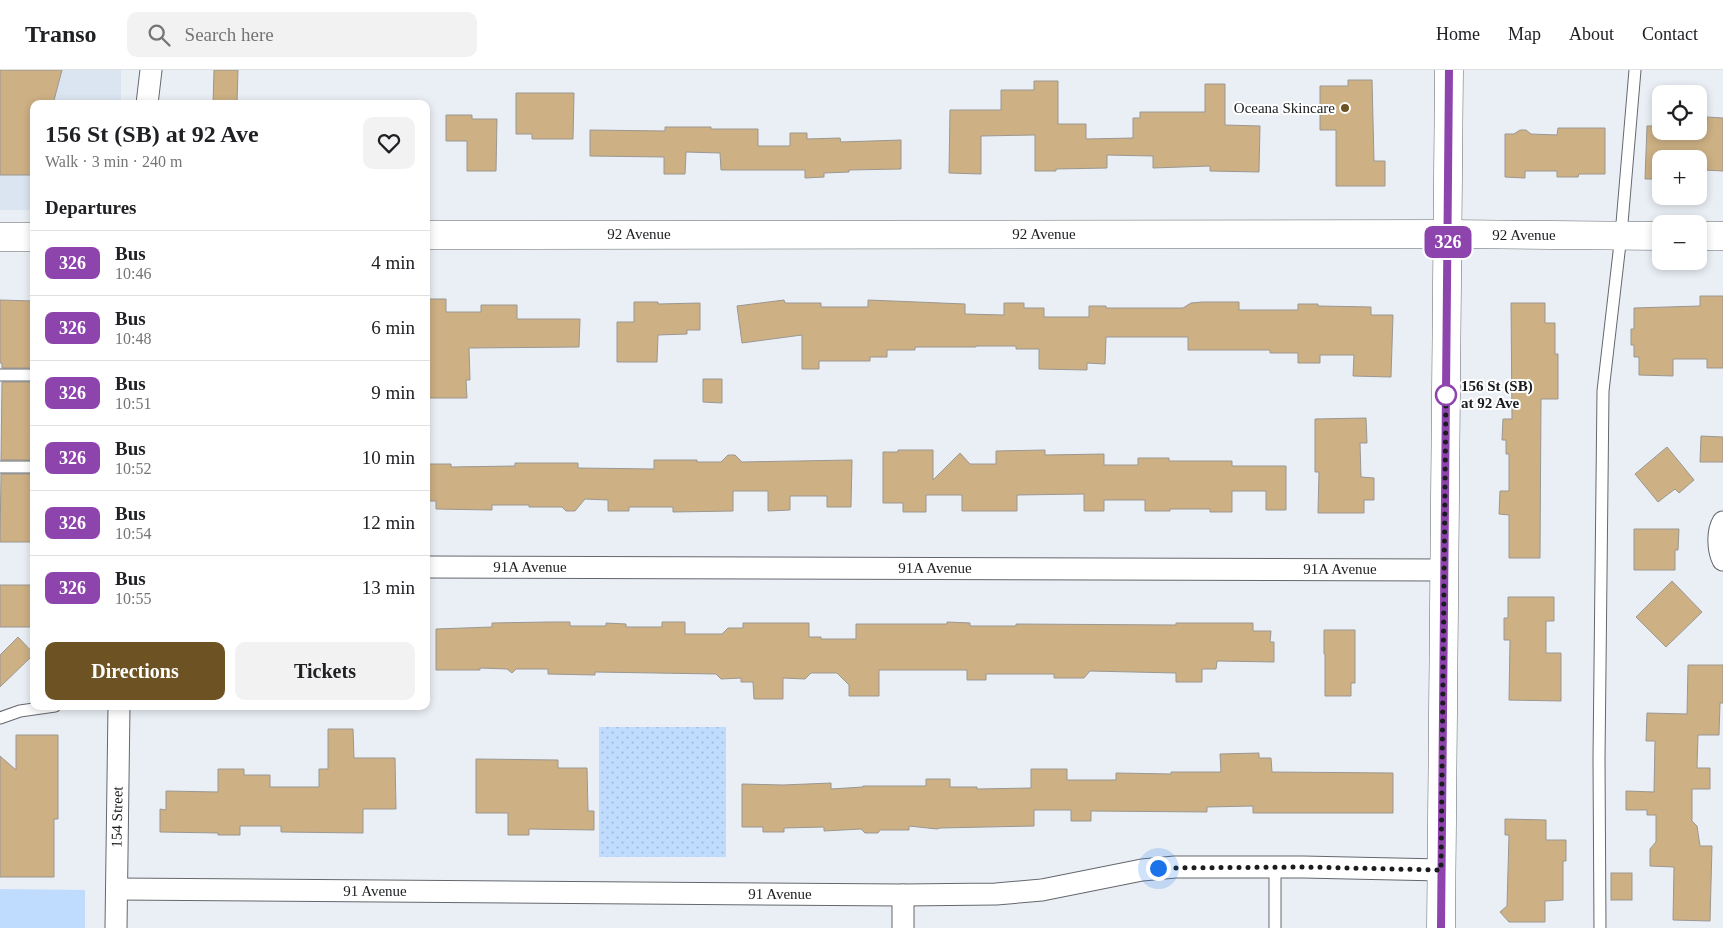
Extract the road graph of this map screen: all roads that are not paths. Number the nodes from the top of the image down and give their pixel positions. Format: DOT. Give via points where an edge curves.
graph roads {
  1 [pos="150,70"];
  2 [pos="1449,70"];
  3 [pos="1635,70"];
  4 [pos="147,100"];
  5 [pos="1448,234"];
  6 [pos="430,235"];
  7 [pos="1621,235"];
  8 [pos="1652,236"];
  9 [pos="1707,236"];
  10 [pos="1723,236"];
  11 [pos="0,237"];
  12 [pos="30,237"];
  13 [pos="0,375"];
  14 [pos="30,375"];
  15 [pos="0,467"];
  16 [pos="30,467"];
  17 [pos="1723,522"];
  18 [pos="1723,560"];
  19 [pos="430,567"];
  20 [pos="1444,570"];
  21 [pos="30,710"];
  22 [pos="119,710"];
  23 [pos="0,718"];
  24 [pos="1275,867"];
  25 [pos="1441,870"];
  26 [pos="117,889"];
  27 [pos="903,895"];
  28 [pos="116,928"];
  29 [pos="904,928"];
  30 [pos="1275,928"];
  31 [pos="1441,928"];
  32 [pos="1600,928"];
  1 -- 4 [label="street"];
  2 -- 5 [label="street"];
  3 -- 7 [label="lane"];
  5 -- 6 [label="street, 92 Avenue"];
  5 -- 7 [label="street, 92 Avenue"];
  5 -- 20 [label="street"];
  7 -- 8 [label="street, 92 Avenue"];
  7 -- 32 [label="lane" via="1603,392"];
  9 -- 10 [label="street"];
  11 -- 12 [label="street"];
  13 -- 14 [label="lane"];
  15 -- 16 [label="lane"];
  17 -- 18 [label="street" via="1719,540"];
  19 -- 20 [label="street, 91A Avenue"];
  20 -- 25 [label="street"];
  21 -- 23 [label="lane"];
  22 -- 26 [label="street, 154 Street"];
  24 -- 25 [label="street, 91 Avenue"];
  24 -- 27 [label="street, 91 Avenue" via="1175,867 1142,870 1042,890"];
  24 -- 30 [label="lane"];
  25 -- 31 [label="street"];
  26 -- 27 [label="street, 91 Avenue"];
  26 -- 28 [label="street, 154 Street"];
  27 -- 29 [label="street"];
}
